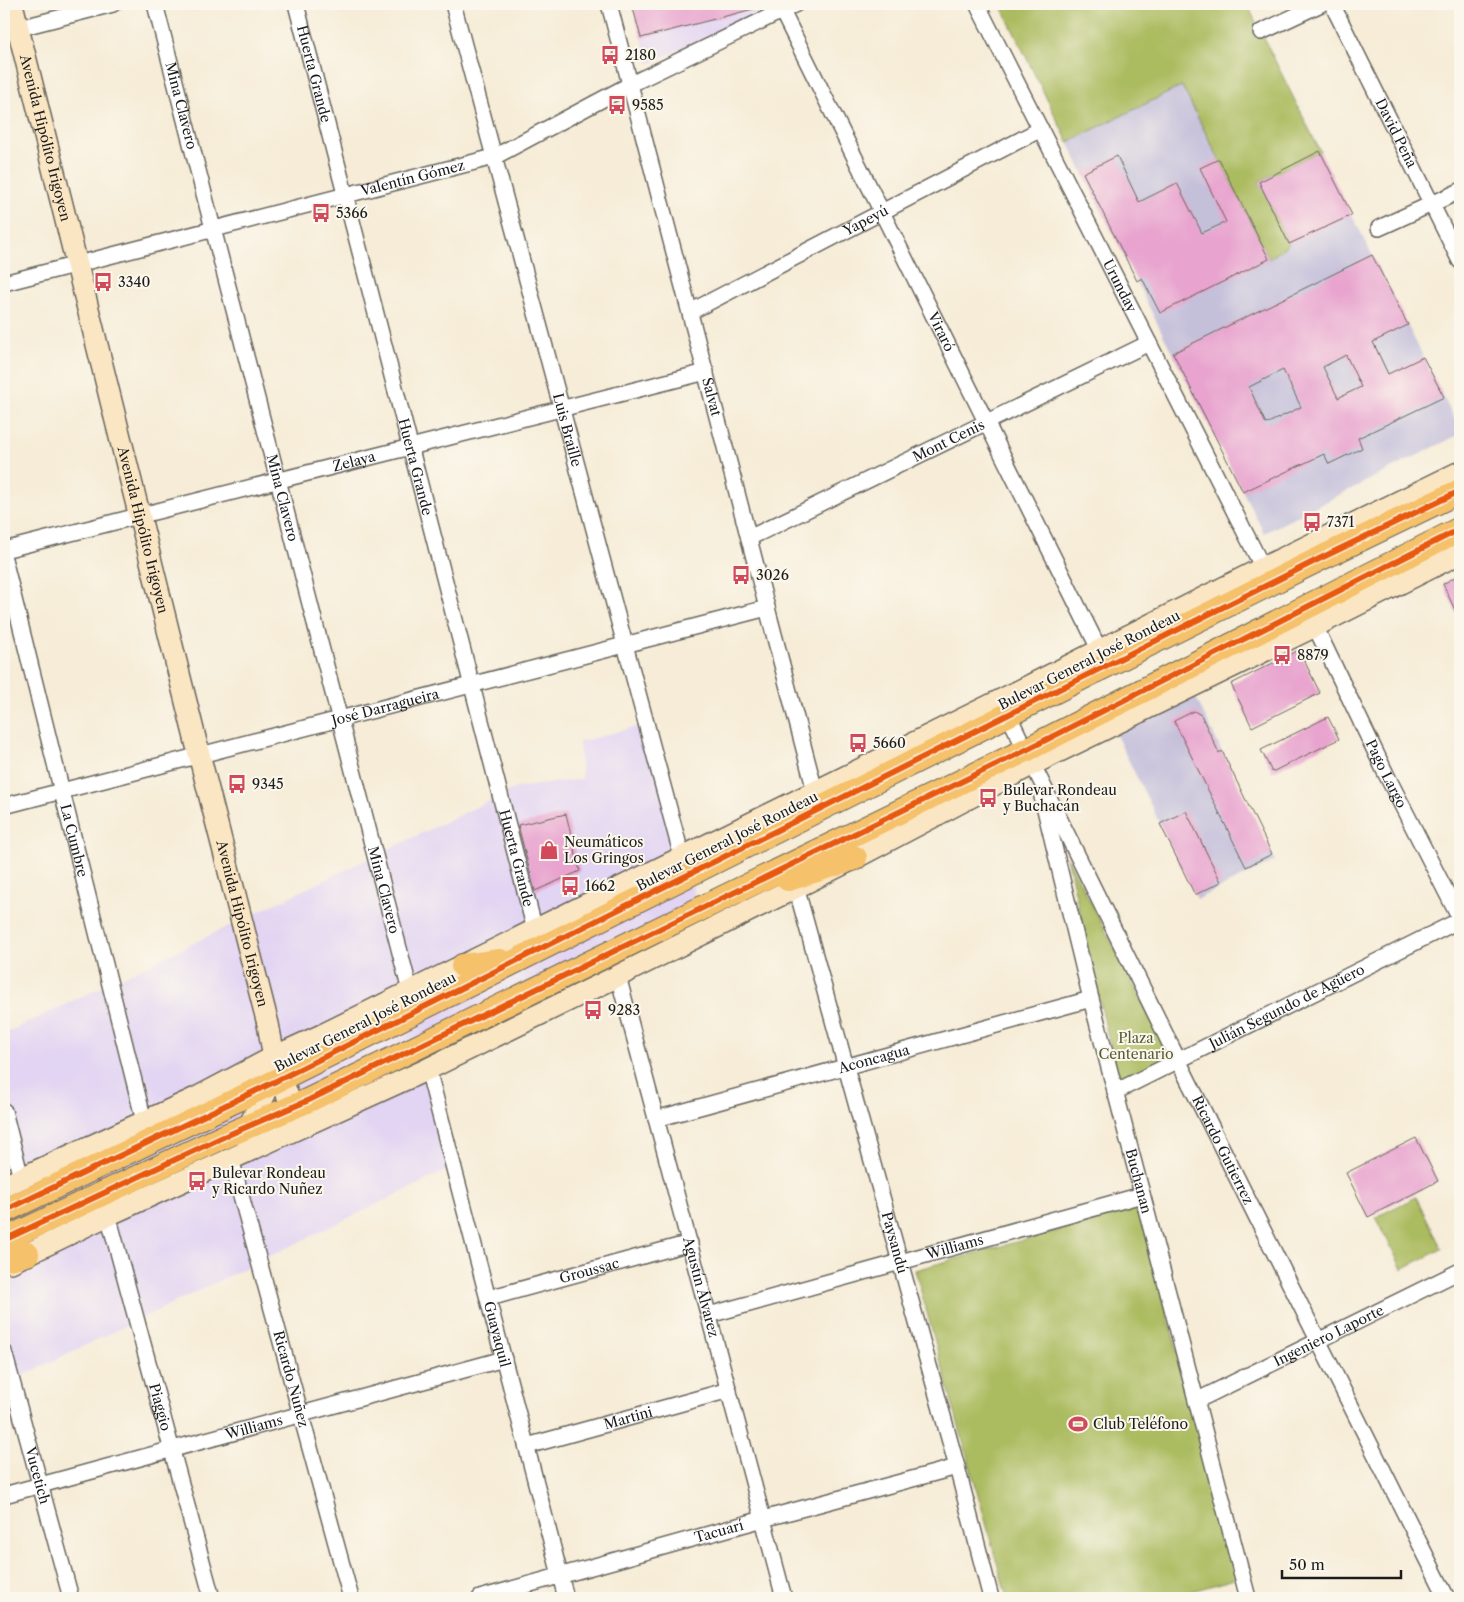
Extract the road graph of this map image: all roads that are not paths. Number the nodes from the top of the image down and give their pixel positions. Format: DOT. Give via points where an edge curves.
graph roads {
  1 [pos="12,4"];
  2 [pos="113,4"];
  3 [pos="155,4"];
  4 [pos="296,4"];
  5 [pos="453,4"];
  6 [pos="609,4"];
  7 [pos="796,4"];
  8 [pos="977,4"];
  9 [pos="1320,4"];
  10 [pos="1332,4"];
  11 [pos="782,11"];
  12 [pos="11,31"];
  13 [pos="1261,32"];
  14 [pos="631,84"];
  15 [pos="1041,129"];
  16 [pos="494,157"];
  17 [pos="1460,191"];
  18 [pos="346,195"];
  19 [pos="1432,204"];
  20 [pos="883,212"];
  21 [pos="1379,228"];
  22 [pos="214,229"];
  23 [pos="1460,261"];
  24 [pos="77,265"];
  25 [pos="4,283"];
  26 [pos="690,312"];
  27 [pos="1149,343"];
  28 [pos="706,372"];
  29 [pos="561,408"];
  30 [pos="986,423"];
  31 [pos="410,447"];
  32 [pos="1460,472"];
  33 [pos="278,480"];
  34 [pos="1460,490"];
  35 [pos="139,516"];
  36 [pos="1460,530"];
  37 [pos="749,538"];
  38 [pos="4,550"];
  39 [pos="1460,553"];
  40 [pos="1321,558"];
  41 [pos="4,559"];
  42 [pos="1263,568"];
  43 [pos="1208,597"];
  44 [pos="767,608"];
  45 [pos="1315,626"];
  46 [pos="625,645"];
  47 [pos="1100,650"];
  48 [pos="472,684"];
  49 [pos="1005,707"];
  50 [pos="340,719"];
  51 [pos="199,754"];
  52 [pos="1029,757"];
  53 [pos="62,791"];
  54 [pos="815,791"];
  55 [pos="4,806"];
  56 [pos="1057,828"];
  57 [pos="682,857"];
  58 [pos="855,858"];
  59 [pos="796,887"];
  60 [pos="715,902"];
  61 [pos="1460,920"];
  62 [pos="535,930"];
  63 [pos="519,958"];
  64 [pos="463,966"];
  65 [pos="618,976"];
  66 [pos="410,991"];
  67 [pos="1091,1000"];
  68 [pos="1178,1060"];
  69 [pos="846,1066"];
  70 [pos="428,1069"];
  71 [pos="275,1073"];
  72 [pos="1115,1092"];
  73 [pos="202,1105"];
  74 [pos="4,1111"];
  75 [pos="295,1118"];
  76 [pos="656,1118"];
  77 [pos="144,1121"];
  78 [pos="249,1126"];
  79 [pos="226,1149"];
  80 [pos="12,1182"];
  81 [pos="1142,1195"];
  82 [pos="4,1211"];
  83 [pos="108,1215"];
  84 [pos="4,1240"];
  85 [pos="690,1243"];
  86 [pos="26,1254"];
  87 [pos="4,1259"];
  88 [pos="900,1263"];
  89 [pos="4,1265"];
  90 [pos="1460,1271"];
  91 [pos="489,1298"];
  92 [pos="708,1316"];
  93 [pos="1320,1341"];
  94 [pos="4,1352"];
  95 [pos="504,1359"];
  96 [pos="729,1390"];
  97 [pos="1196,1401"];
  98 [pos="301,1415"];
  99 [pos="527,1446"];
  100 [pos="171,1450"];
  101 [pos="957,1467"];
  102 [pos="40,1485"];
  103 [pos="4,1495"];
  104 [pos="763,1519"];
  105 [pos="560,1576"];
  106 [pos="71,1598"];
  107 [pos="212,1598"];
  108 [pos="351,1598"];
  109 [pos="480,1598"];
  110 [pos="566,1598"];
  111 [pos="784,1598"];
  112 [pos="991,1598"];
  113 [pos="1248,1598"];
  114 [pos="1448,1598"];
  1 -- 12 [label="main road, Avenida Hipólito Irigoyen"];
  2 -- 12 [label="street"];
  3 -- 22 [label="street, Mina Clavero"];
  4 -- 18 [label="street, Huerta Grande"];
  5 -- 16 [label="street, Luis Braille"];
  6 -- 14 [label="street, Salvat"];
  7 -- 11 [label="street, Valentín Gómez"];
  8 -- 15 [label="street, Urunday"];
  9 -- 13 [label="street"];
  10 -- 19 [label="street, David Peña"];
  11 -- 14 [label="street, Valentín Gómez"];
  11 -- 20 [label="street, Viraró"];
  12 -- 24 [label="main road, Avenida Hipólito Irigoyen"];
  14 -- 16 [label="street, Valentín Gómez"];
  14 -- 26 [label="street, Salvat"];
  15 -- 20 [label="street, Yapeyú"];
  15 -- 27 [label="street, Urunday"];
  16 -- 18 [label="street, Valentín Gómez"];
  16 -- 29 [label="street, Luis Braille"];
  17 -- 19 [label="street"];
  18 -- 22 [label="street, Valentín Gómez"];
  18 -- 31 [label="street, Huerta Grande"];
  19 -- 21 [label="street"];
  19 -- 23 [label="street, David Peña"];
  20 -- 26 [label="street, Yapeyú"];
  20 -- 30 [label="street, Viraró"];
  22 -- 24 [label="street, Valentín Gómez"];
  22 -- 33 [label="street, Mina Clavero"];
  24 -- 25 [label="street, Valentín Gómez"];
  24 -- 35 [label="main road, Avenida Hipólito Irigoyen"];
  26 -- 28 [label="street, Salvat"];
  27 -- 30 [label="street, Mont Cenis"];
  27 -- 42 [label="street, Urunday"];
  28 -- 29 [label="street, Zelaya"];
  28 -- 37 [label="street, Salvat"];
  29 -- 31 [label="street, Zelaya"];
  29 -- 46 [label="street, Luis Braille"];
  30 -- 37 [label="street, Mont Cenis"];
  30 -- 47 [label="street, Viraró"];
  31 -- 33 [label="street, Zelaya"];
  31 -- 48 [label="street, Huerta Grande"];
  32 -- 42 [label="main road, Bulevar General José Rondeau"];
  33 -- 35 [label="street, Zelaya"];
  33 -- 50 [label="street, Mina Clavero"];
  34 -- 40 [label="main road, Bulevar General José Rondeau"];
  35 -- 38 [label="street, Zelaya"];
  35 -- 51 [label="main road, Avenida Hipólito Irigoyen"];
  36 -- 52 [label="main road"];
  37 -- 44 [label="street, Salvat"];
  39 -- 45 [label="main road"];
  40 -- 43 [label="main road"];
  40 -- 49 [label="main road, Bulevar General José Rondeau"];
  41 -- 53 [label="street, La Cumbre"];
  42 -- 43 [label="main road, Bulevar General José Rondeau"];
  43 -- 47 [label="main road, Bulevar General José Rondeau"];
  44 -- 46 [label="street, José Darragueira"];
  44 -- 54 [label="street, Salvat"];
  45 -- 52 [label="main road"];
  45 -- 61 [label="street, Pago Largo"];
  46 -- 48 [label="street, José Darragueira"];
  46 -- 57 [label="street, Luis Braille"];
  47 -- 49 [label="main road, Bulevar General José Rondeau"];
  48 -- 50 [label="street, José Darragueira"];
  48 -- 62 [label="street, Huerta Grande"];
  49 -- 52 [label="street, Ricardo Gutierrez"];
  49 -- 54 [label="main road, Bulevar General José Rondeau"];
  49 -- 63 [label="main road, Bulevar General José Rondeau"];
  50 -- 51 [label="street, José Darragueira"];
  50 -- 66 [label="street, Mina Clavero"];
  51 -- 53 [label="street, José Darragueira"];
  51 -- 71 [label="main road, Avenida Hipólito Irigoyen" via="268,1024"];
  52 -- 56 [label="street, Ricardo Gutierrez"];
  52 -- 58 [label="main road"];
  52 -- 60 [label="main road"];
  53 -- 55 [label="street, José Darragueira"];
  53 -- 77 [label="street, La Cumbre"];
  54 -- 57 [label="main road, Bulevar General José Rondeau"];
  56 -- 67 [label="street, Buchanan"];
  56 -- 68 [label="street, Ricardo Gutierrez"];
  57 -- 62 [label="main road, Bulevar General José Rondeau"];
  58 -- 59 [label="main road"];
  58 -- 60 [label="main road"];
  59 -- 65 [label="main road"];
  59 -- 69 [label="street, Paysandú"];
  60 -- 75 [label="main road"];
  61 -- 68 [label="street, Julián Segundo de Agüero"];
  62 -- 64 [label="main road, Bulevar General José Rondeau"];
  63 -- 64 [label="main road"];
  63 -- 71 [label="main road, Bulevar General José Rondeau"];
  64 -- 66 [label="main road, Bulevar General José Rondeau"];
  65 -- 70 [label="main road"];
  65 -- 76 [label="street, Agustín Álvarez"];
  66 -- 71 [label="main road, Bulevar General José Rondeau"];
  67 -- 69 [label="street, Aconcagua"];
  67 -- 72 [label="street, Buchanan"];
  68 -- 72 [label="street, Julián Segundo de Agüero"];
  68 -- 93 [label="street, Ricardo Gutierrez"];
  69 -- 76 [label="street, Aconcagua"];
  69 -- 88 [label="street, Paysandú"];
  70 -- 75 [label="main road"];
  70 -- 91 [label="street, Guayaquil"];
  71 -- 73 [label="main road, Bulevar General José Rondeau"];
  71 -- 75 [label="main road, Avenida Hipólito Irigoyen"];
  71 -- 78 [label="main road"];
  72 -- 81 [label="street, Buchanan"];
  73 -- 77 [label="main road, Bulevar General José Rondeau"];
  73 -- 79 [label="main road"];
  73 -- 82 [label="main road, Bulevar General José Rondeau"];
  74 -- 80 [label="street"];
  75 -- 78 [label="main road"];
  75 -- 79 [label="main road"];
  76 -- 85 [label="street, Agustín Álvarez"];
  77 -- 80 [label="main road, Bulevar General José Rondeau"];
  78 -- 79 [label="main road"];
  79 -- 83 [label="main road"];
  79 -- 84 [label="main road"];
  79 -- 98 [label="street, Ricardo Nuñez"];
  81 -- 88 [label="street, Williams"];
  81 -- 97 [label="street, Buchanan"];
  83 -- 86 [label="main road"];
  83 -- 100 [label="street, Piaggio"];
  85 -- 91 [label="street, Groussac"];
  85 -- 92 [label="street, Agustín Álvarez"];
  86 -- 87 [label="main road"];
  86 -- 89 [label="main road"];
  88 -- 92 [label="street, Williams"];
  88 -- 101 [label="street, Paysandú"];
  90 -- 93 [label="street, Ingeniero Laporte"];
  91 -- 95 [label="street, Guayaquil"];
  92 -- 96 [label="street, Agustín Álvarez"];
  93 -- 97 [label="street, Ingeniero Laporte"];
  93 -- 114 [label="street, Ricardo Gutierrez"];
  94 -- 102 [label="street, Vucetich"];
  95 -- 98 [label="street, Williams"];
  95 -- 99 [label="street, Guayaquil"];
  96 -- 99 [label="street, Martini"];
  96 -- 104 [label="street, Agustín Álvarez"];
  97 -- 113 [label="street, Buchanan"];
  98 -- 100 [label="street, Williams"];
  98 -- 108 [label="street, Ricardo Nuñez"];
  99 -- 105 [label="street, Guayaquil"];
  100 -- 102 [label="street, Williams"];
  100 -- 107 [label="street, Piaggio"];
  101 -- 104 [label="street, Tacuarí"];
  101 -- 112 [label="street, Paysandú"];
  102 -- 103 [label="street, Williams"];
  102 -- 106 [label="street, Vucetich"];
  104 -- 105 [label="street, Tacuarí"];
  104 -- 111 [label="street, Agustín Álvarez"];
  105 -- 109 [label="street, Tacuarí"];
  105 -- 110 [label="street, Guayaquil"];
}
